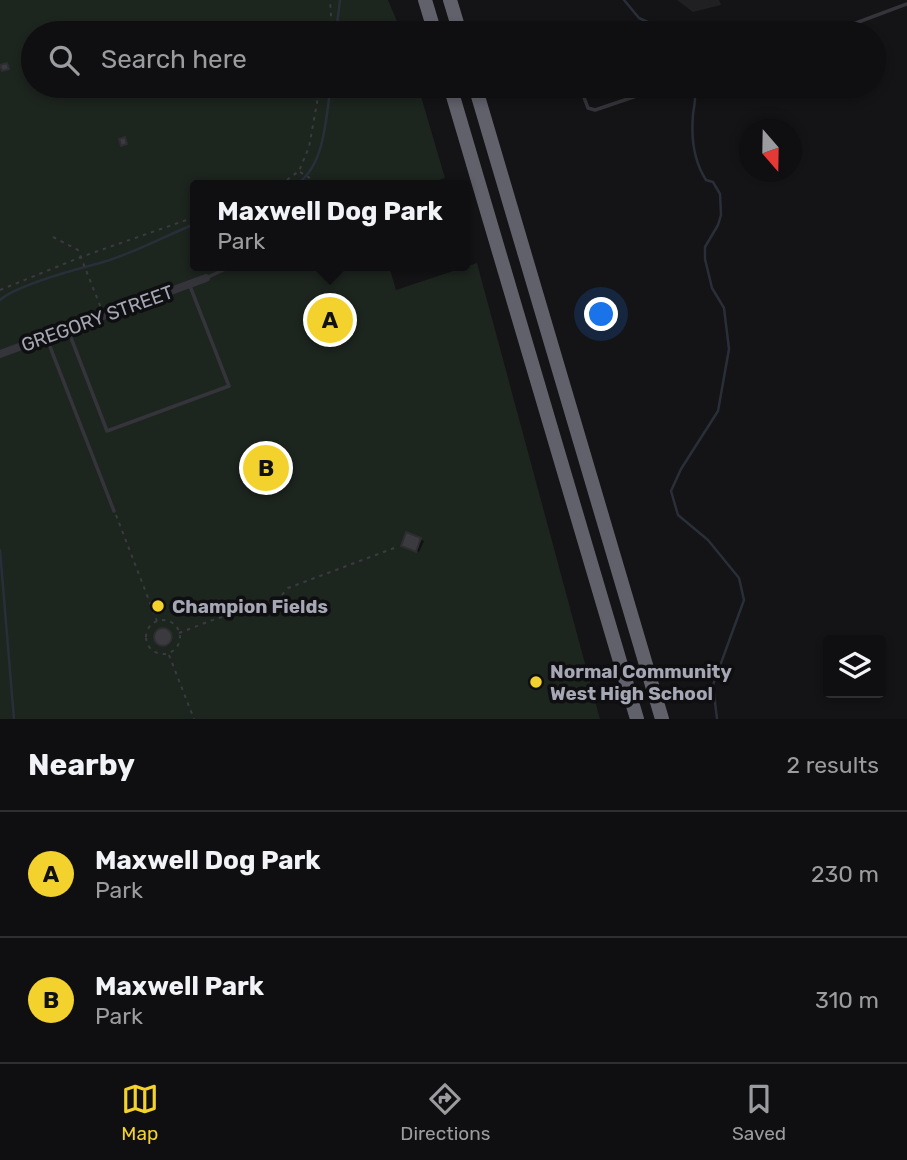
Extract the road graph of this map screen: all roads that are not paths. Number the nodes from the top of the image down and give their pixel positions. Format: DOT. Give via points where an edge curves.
graph roads {
  1 [pos="425,0"];
  2 [pos="450,0"];
  3 [pos="907,4"];
  4 [pos="431,21"];
  5 [pos="456,21"];
  6 [pos="861,21"];
  7 [pos="454,98"];
  8 [pos="479,98"];
  9 [pos="584,98"];
  10 [pos="630,98"];
  11 [pos="221,271"];
  12 [pos="206,278"];
  13 [pos="189,284"];
  14 [pos="68,329"];
  15 [pos="46,337"];
  16 [pos="0,354"];
  17 [pos="114,511"];
  18 [pos="637,719"];
  19 [pos="662,719"];
  1 -- 4 [label="highway"];
  2 -- 5 [label="highway"];
  3 -- 6 [label="lane"];
  7 -- 18 [label="highway"];
  8 -- 19 [label="highway"];
  9 -- 10 [label="lane" via="588,108 595,110"];
  11 -- 12 [label="lane, GREGORY STREET"];
  12 -- 13 [label="street, GREGORY STREET"];
  13 -- 14 [label="street, GREGORY STREET"];
  13 -- 14 [label="lane" via="229,386 107,431"];
  14 -- 15 [label="street, GREGORY STREET"];
  15 -- 16 [label="street, GREGORY STREET"];
  15 -- 17 [label="lane"];
}
